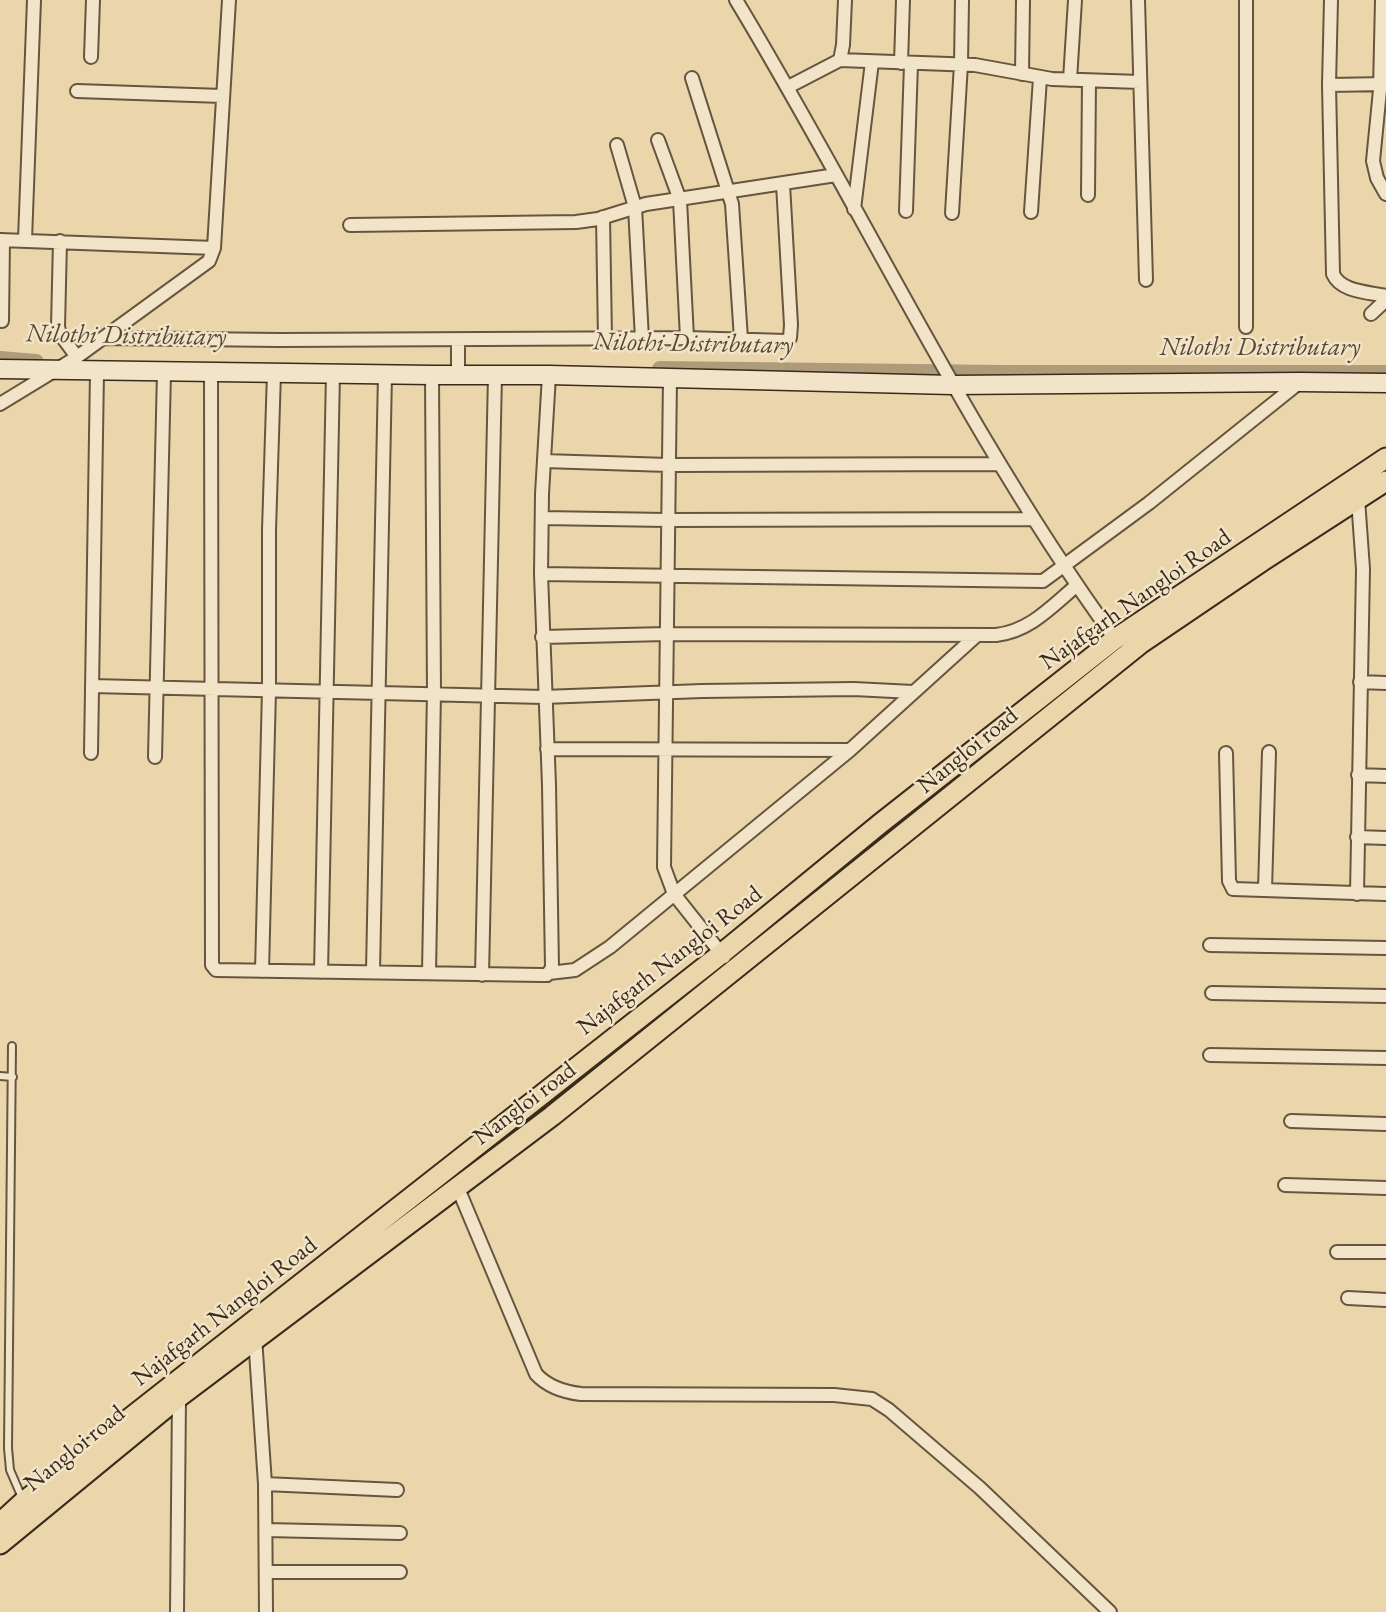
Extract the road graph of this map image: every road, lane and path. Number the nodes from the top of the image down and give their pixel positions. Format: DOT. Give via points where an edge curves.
graph roads {
  1 [pos="34,0"];
  2 [pos="93,0"];
  3 [pos="229,0"];
  4 [pos="736,0"];
  5 [pos="845,0"];
  6 [pos="903,0"];
  7 [pos="962,0"];
  8 [pos="1023,0"];
  9 [pos="1074,0"];
  10 [pos="1139,0"];
  11 [pos="1246,0"];
  12 [pos="1331,0"];
  13 [pos="1382,0"];
  14 [pos="91,57"];
  15 [pos="840,60"];
  16 [pos="872,62"];
  17 [pos="906,64"];
  18 [pos="961,64"];
  19 [pos="1022,74"];
  20 [pos="692,78"];
  21 [pos="1041,78"];
  22 [pos="1070,80"];
  23 [pos="1089,81"];
  24 [pos="1140,82"];
  25 [pos="1383,84"];
  26 [pos="1329,85"];
  27 [pos="789,87"];
  28 [pos="77,92"];
  29 [pos="222,96"];
  30 [pos="658,140"];
  31 [pos="617,145"];
  32 [pos="836,175"];
  33 [pos="783,184"];
  34 [pos="730,192"];
  35 [pos="1386,194"];
  36 [pos="1088,195"];
  37 [pos="680,200"];
  38 [pos="635,207"];
  39 [pos="854,209"];
  40 [pos="906,211"];
  41 [pos="1031,212"];
  42 [pos="953,213"];
  43 [pos="603,217"];
  44 [pos="350,225"];
  45 [pos="2,240"];
  46 [pos="25,240"];
  47 [pos="60,242"];
  48 [pos="214,248"];
  49 [pos="1146,280"];
  50 [pos="1386,298"];
  51 [pos="1371,314"];
  52 [pos="2,321"];
  53 [pos="1245,327"];
  54 [pos="104,338"];
  55 [pos="687,338"];
  56 [pos="605,339"];
  57 [pos="642,339"];
  58 [pos="741,339"];
  59 [pos="458,344"];
  60 [pos="76,357"];
  61 [pos="0,369"];
  62 [pos="56,371"];
  63 [pos="97,372"];
  64 [pos="164,372"];
  65 [pos="458,372"];
  66 [pos="211,373"];
  67 [pos="274,373"];
  68 [pos="333,373"];
  69 [pos="385,374"];
  70 [pos="432,375"];
  71 [pos="495,375"];
  72 [pos="549,375"];
  73 [pos="670,379"];
  74 [pos="1300,382"];
  75 [pos="1386,383"];
  76 [pos="952,384"];
  77 [pos="0,404"];
  78 [pos="1386,458"];
  79 [pos="544,461"];
  80 [pos="999,464"];
  81 [pos="668,465"];
  82 [pos="1386,481"];
  83 [pos="1359,499"];
  84 [pos="542,518"];
  85 [pos="1034,519"];
  86 [pos="667,520"];
  87 [pos="1064,566"];
  88 [pos="541,574"];
  89 [pos="666,575"];
  90 [pos="1076,586"];
  91 [pos="1155,623"];
  92 [pos="666,634"];
  93 [pos="977,635"];
  94 [pos="542,637"];
  95 [pos="1115,639"];
  96 [pos="1360,682"];
  97 [pos="1386,683"];
  98 [pos="92,686"];
  99 [pos="157,688"];
  100 [pos="211,690"];
  101 [pos="269,690"];
  102 [pos="328,690"];
  103 [pos="380,691"];
  104 [pos="434,692"];
  105 [pos="665,692"];
  106 [pos="913,692"];
  107 [pos="488,696"];
  108 [pos="544,696"];
  109 [pos="547,748"];
  110 [pos="664,748"];
  111 [pos="850,750"];
  112 [pos="1269,752"];
  113 [pos="91,753"];
  114 [pos="1226,753"];
  115 [pos="155,757"];
  116 [pos="1358,775"];
  117 [pos="1386,776"];
  118 [pos="1357,837"];
  119 [pos="1386,838"];
  120 [pos="1265,890"];
  121 [pos="674,894"];
  122 [pos="1357,894"];
  123 [pos="1386,894"];
  124 [pos="1210,946"];
  125 [pos="1386,948"];
  126 [pos="721,954"];
  127 [pos="262,971"];
  128 [pos="373,971"];
  129 [pos="734,971"];
  130 [pos="321,972"];
  131 [pos="429,973"];
  132 [pos="549,973"];
  133 [pos="482,975"];
  134 [pos="1212,993"];
  135 [pos="1386,996"];
  136 [pos="12,1046"];
  137 [pos="1210,1055"];
  138 [pos="1386,1058"];
  139 [pos="0,1076"];
  140 [pos="13,1077"];
  141 [pos="1291,1121"];
  142 [pos="1386,1124"];
  143 [pos="1285,1185"];
  144 [pos="457,1186"];
  145 [pos="1386,1188"];
  146 [pos="1337,1252"];
  147 [pos="1386,1252"];
  148 [pos="1348,1298"];
  149 [pos="1386,1300"];
  150 [pos="251,1332"];
  151 [pos="179,1397"];
  152 [pos="265,1484"];
  153 [pos="397,1490"];
  154 [pos="23,1502"];
  155 [pos="0,1523"];
  156 [pos="266,1530"];
  157 [pos="400,1533"];
  158 [pos="0,1544"];
  159 [pos="267,1572"];
  160 [pos="400,1572"];
  161 [pos="177,1612"];
  162 [pos="266,1612"];
  163 [pos="1110,1612"];
  1 -- 46 [label="street"];
  2 -- 14 [label="street"];
  3 -- 29 [label="street"];
  4 -- 27 [label="street"];
  5 -- 15 [label="street"];
  6 -- 17 [label="street"];
  7 -- 18 [label="street"];
  8 -- 19 [label="street"];
  9 -- 22 [label="street"];
  10 -- 24 [label="street"];
  11 -- 53 [label="street"];
  12 -- 26 [label="street"];
  13 -- 25 [label="street"];
  15 -- 16 [label="street"];
  15 -- 27 [label="street"];
  16 -- 17 [label="street"];
  16 -- 39 [label="street"];
  17 -- 18 [label="street"];
  17 -- 40 [label="street"];
  18 -- 19 [label="street"];
  18 -- 42 [label="street"];
  19 -- 21 [label="street"];
  20 -- 34 [label="street"];
  21 -- 22 [label="street"];
  21 -- 41 [label="street"];
  22 -- 23 [label="street"];
  23 -- 24 [label="street"];
  23 -- 36 [label="street"];
  24 -- 49 [label="street"];
  25 -- 26 [label="street"];
  25 -- 35 [label="street" via="1373,161"];
  26 -- 50 [label="street" via="1333,274 1348,288"];
  27 -- 32 [label="street"];
  28 -- 29 [label="street"];
  29 -- 48 [label="street"];
  30 -- 37 [label="street"];
  31 -- 38 [label="street"];
  32 -- 33 [label="street"];
  32 -- 39 [label="street"];
  33 -- 34 [label="street"];
  33 -- 58 [label="street" via="791,335 779,342"];
  34 -- 37 [label="street"];
  34 -- 58 [label="street"];
  37 -- 38 [label="street"];
  37 -- 55 [label="street"];
  38 -- 43 [label="street"];
  38 -- 57 [label="street"];
  39 -- 76 [label="street"];
  43 -- 44 [label="street" via="567,222"];
  43 -- 56 [label="street"];
  45 -- 46 [label="street"];
  45 -- 52 [label="street"];
  46 -- 47 [label="street"];
  47 -- 48 [label="street"];
  47 -- 60 [label="street" via="58,327"];
  48 -- 54 [label="street" via="204,266"];
  50 -- 51 [label="street"];
  54 -- 59 [label="street"];
  54 -- 60 [label="street"];
  55 -- 57 [label="street"];
  55 -- 58 [label="street"];
  56 -- 57 [label="street"];
  56 -- 59 [label="street"];
  59 -- 65 [label="street"];
  60 -- 62 [label="street"];
  61 -- 62 [label="street"];
  62 -- 63 [label="street"];
  62 -- 77 [label="street"];
  63 -- 64 [label="street"];
  63 -- 98 [label="street"];
  64 -- 66 [label="street"];
  64 -- 99 [label="street"];
  65 -- 70 [label="street"];
  65 -- 71 [label="street"];
  66 -- 67 [label="street"];
  66 -- 100 [label="street"];
  67 -- 68 [label="street"];
  67 -- 101 [label="street"];
  68 -- 69 [label="street"];
  68 -- 102 [label="street"];
  69 -- 70 [label="street"];
  69 -- 103 [label="street"];
  70 -- 104 [label="street"];
  71 -- 72 [label="street"];
  71 -- 107 [label="street"];
  72 -- 73 [label="street"];
  72 -- 79 [label="street"];
  73 -- 76 [label="street"];
  73 -- 81 [label="street"];
  74 -- 75 [label="street"];
  74 -- 76 [label="street"];
  74 -- 87 [label="street"];
  76 -- 80 [label="street"];
  78 -- 91 [label="main road, Najafgarh Nangloi Road"];
  79 -- 81 [label="street"];
  79 -- 84 [label="street"];
  80 -- 81 [label="street"];
  80 -- 85 [label="street"];
  81 -- 86 [label="street"];
  82 -- 83 [label="main road, Nangloi road"];
  83 -- 91 [label="main road, Nangloi road"];
  83 -- 96 [label="street" via="1363,569"];
  84 -- 86 [label="street"];
  84 -- 88 [label="street"];
  85 -- 86 [label="street"];
  85 -- 87 [label="street"];
  86 -- 89 [label="street"];
  87 -- 89 [label="street" via="1038,581"];
  87 -- 90 [label="street"];
  88 -- 89 [label="street"];
  88 -- 94 [label="street"];
  89 -- 92 [label="street"];
  90 -- 93 [label="street" via="1018,631"];
  90 -- 95 [label="street"];
  91 -- 95 [label="main road, Najafgarh Nangloi Road"];
  91 -- 129 [label="main road, Nangloi road" via="1140,644"];
  92 -- 93 [label="street"];
  92 -- 94 [label="street"];
  92 -- 105 [label="street"];
  93 -- 106 [label="street"];
  94 -- 108 [label="street"];
  95 -- 126 [label="main road, Najafgarh Nangloi Road"];
  96 -- 97 [label="street"];
  96 -- 116 [label="street"];
  98 -- 99 [label="street"];
  98 -- 113 [label="street"];
  99 -- 100 [label="street"];
  99 -- 115 [label="street"];
  100 -- 101 [label="street"];
  100 -- 127 [label="street" via="212,965 216,970"];
  101 -- 102 [label="street"];
  101 -- 127 [label="street"];
  102 -- 103 [label="street"];
  102 -- 130 [label="street"];
  103 -- 104 [label="street"];
  103 -- 128 [label="street"];
  104 -- 107 [label="street"];
  104 -- 131 [label="street"];
  105 -- 106 [label="street"];
  105 -- 108 [label="street"];
  105 -- 110 [label="street"];
  106 -- 111 [label="street"];
  107 -- 108 [label="street"];
  107 -- 133 [label="street"];
  108 -- 109 [label="street"];
  109 -- 110 [label="street"];
  109 -- 132 [label="street" via="553,962"];
  110 -- 111 [label="street"];
  110 -- 121 [label="street" via="664,867"];
  111 -- 121 [label="street"];
  112 -- 120 [label="street"];
  114 -- 120 [label="street" via="1230,885 1235,890"];
  116 -- 117 [label="street"];
  116 -- 118 [label="street"];
  118 -- 119 [label="street"];
  118 -- 122 [label="street"];
  120 -- 122 [label="street"];
  121 -- 126 [label="street"];
  121 -- 132 [label="street" via="584,966"];
  122 -- 123 [label="street"];
  124 -- 125 [label="street"];
  126 -- 129 [label="street"];
  126 -- 150 [label="main road, Najafgarh Nangloi Road"];
  127 -- 130 [label="street"];
  128 -- 130 [label="street"];
  128 -- 131 [label="street"];
  129 -- 144 [label="main road, Nangloi road"];
  131 -- 133 [label="street"];
  132 -- 133 [label="street"];
  134 -- 135 [label="street"];
  136 -- 140 [label="lane"];
  137 -- 138 [label="street"];
  139 -- 140 [label="lane"];
  140 -- 154 [label="lane" via="8,1448"];
  141 -- 142 [label="street"];
  143 -- 145 [label="street"];
  144 -- 150 [label="main road, Nangloi road"];
  144 -- 163 [label="street" via="542,1381 580,1394 872,1399 980,1488"];
  146 -- 147 [label="street"];
  148 -- 149 [label="street"];
  150 -- 151 [label="main road, Nangloi road"];
  150 -- 152 [label="street"];
  150 -- 154 [label="main road, Najafgarh Nangloi Road"];
  151 -- 158 [label="main road, Nangloi road"];
  151 -- 161 [label="street"];
  152 -- 153 [label="street"];
  152 -- 156 [label="street"];
  154 -- 155 [label="main road, Najafgarh Nangloi Road"];
  156 -- 157 [label="street"];
  156 -- 159 [label="street"];
  159 -- 160 [label="street"];
  159 -- 162 [label="street"];
}
